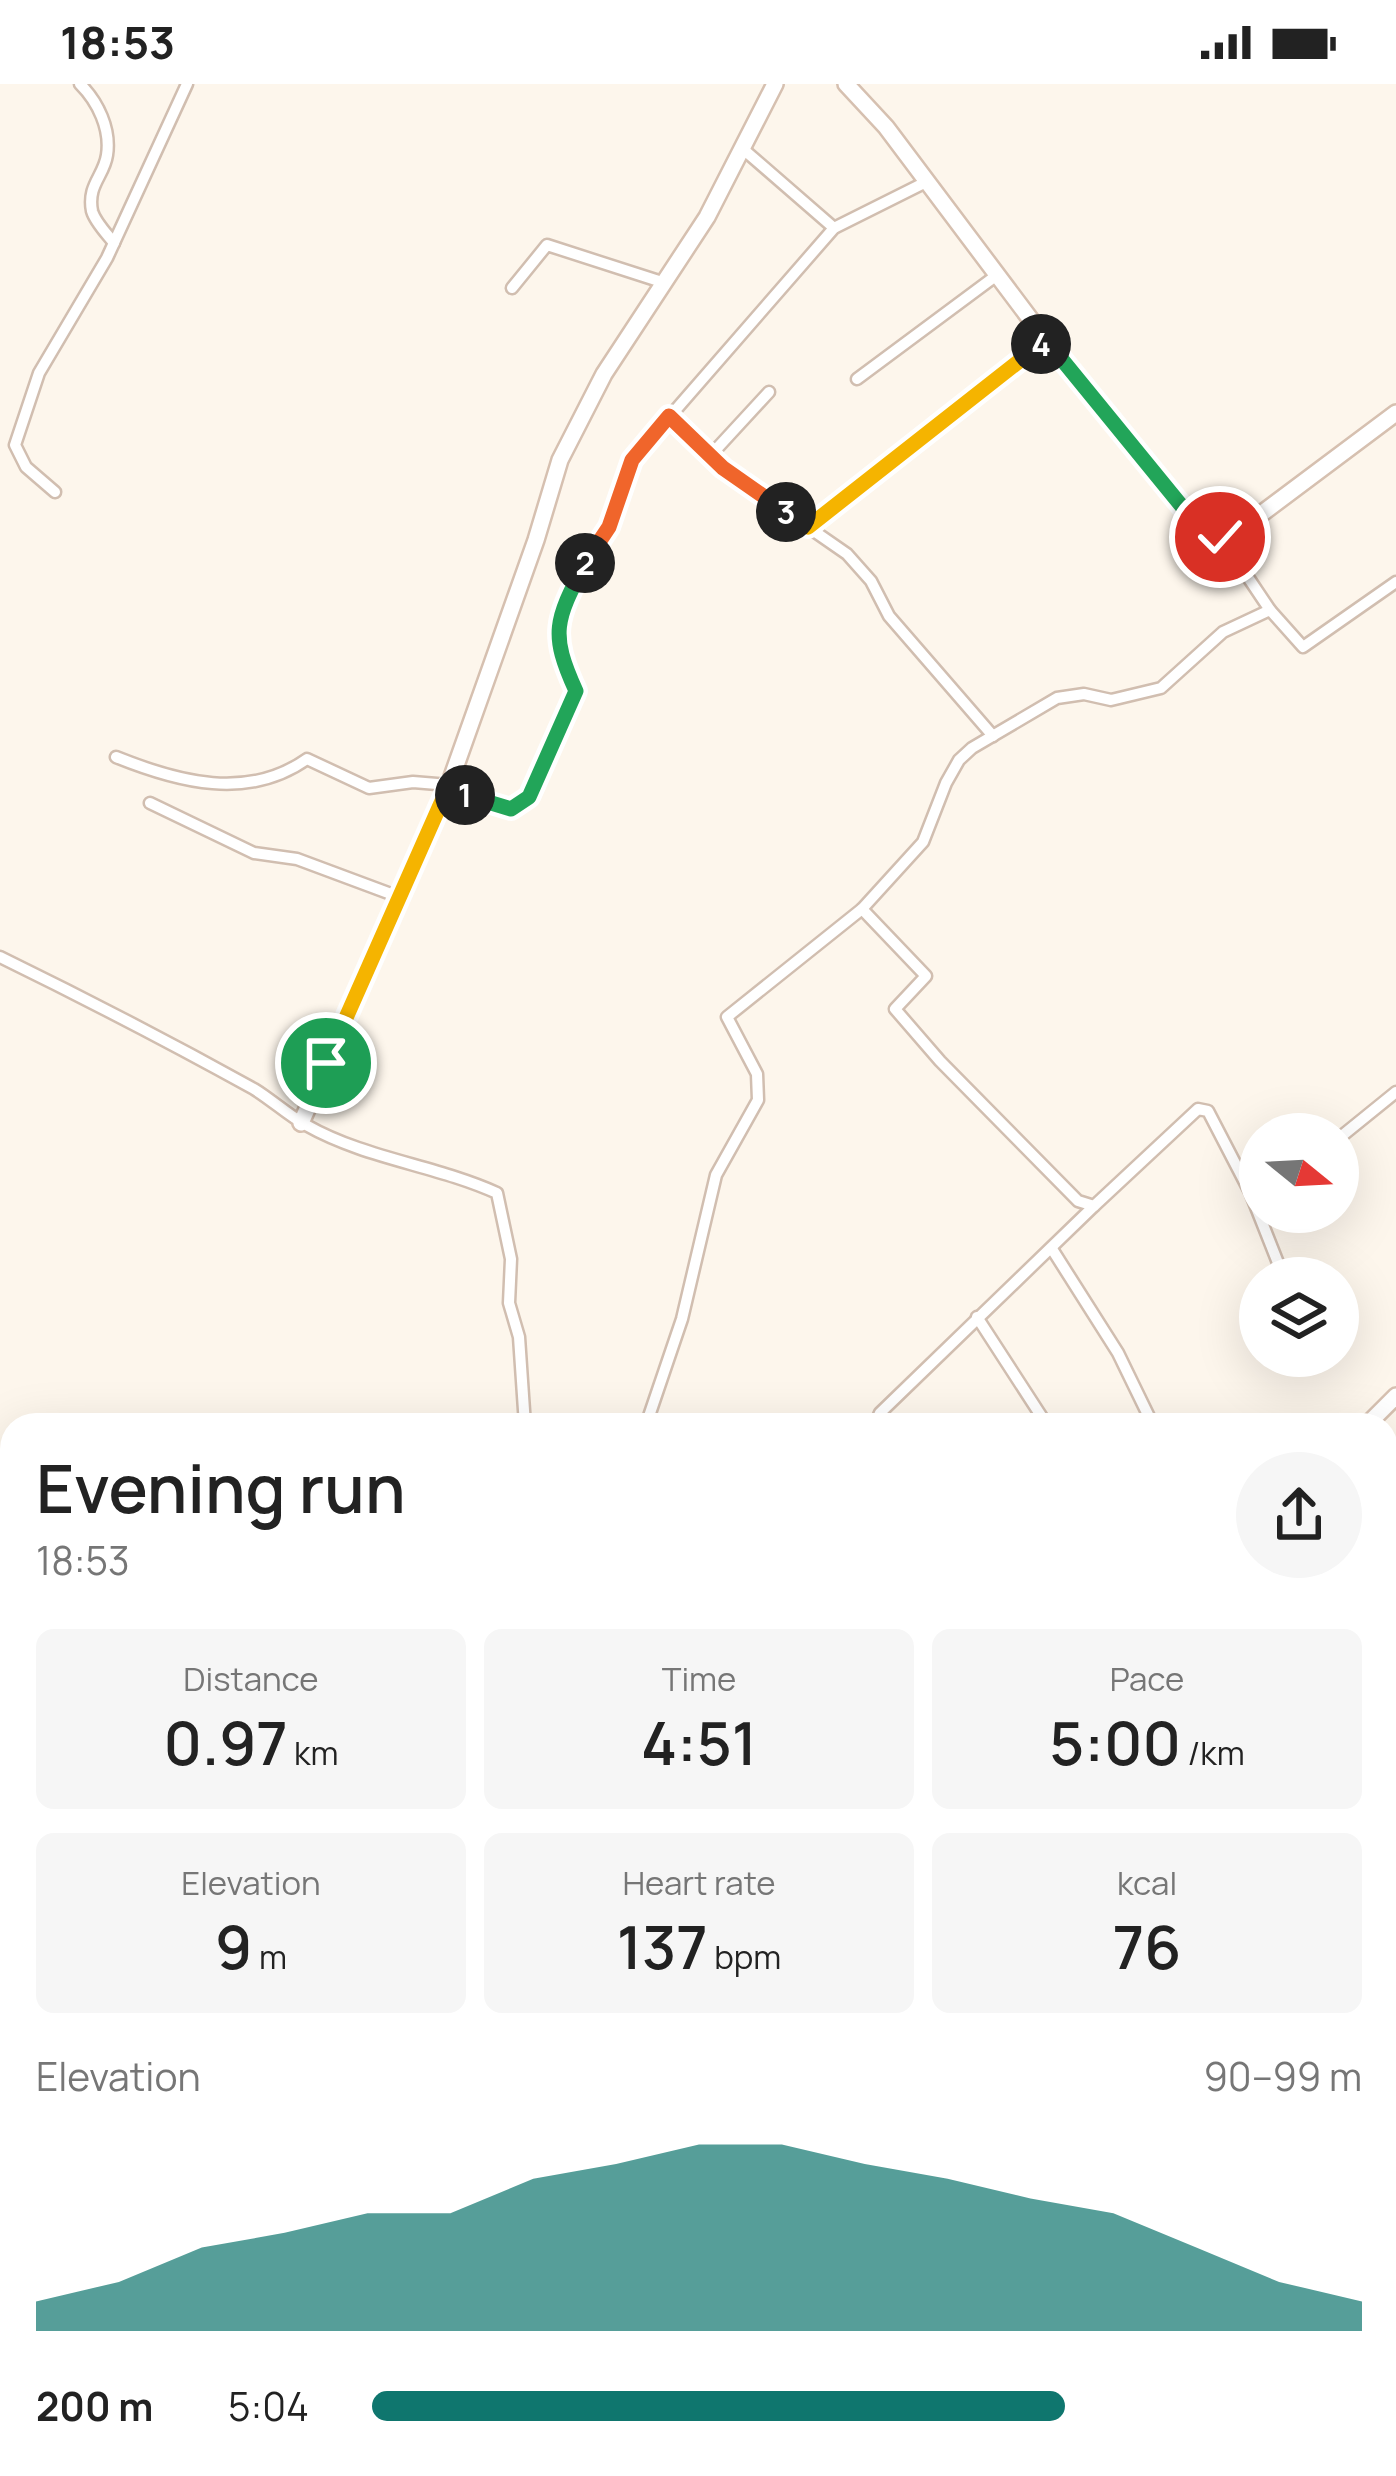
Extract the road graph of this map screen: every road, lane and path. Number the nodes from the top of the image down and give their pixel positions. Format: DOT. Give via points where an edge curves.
graph roads {
  1 [pos="80,84"];
  2 [pos="187,84"];
  3 [pos="776,84"];
  4 [pos="846,84"];
  5 [pos="743,149"];
  6 [pos="926,182"];
  7 [pos="834,229"];
  8 [pos="114,243"];
  9 [pos="997,275"];
  10 [pos="665,283"];
  11 [pos="512,288"];
  12 [pos="1046,340"];
  13 [pos="857,379"];
  14 [pos="769,392"];
  15 [pos="1396,413"];
  16 [pos="669,416"];
  17 [pos="710,456"];
  18 [pos="55,492"];
  19 [pos="808,527"];
  20 [pos="1220,537"];
  21 [pos="1396,582"];
  22 [pos="1270,610"];
  23 [pos="993,736"];
  24 [pos="116,757"];
  25 [pos="449,785"];
  26 [pos="150,803"];
  27 [pos="399,897"];
  28 [pos="862,909"];
  29 [pos="0,957"];
  30 [pos="1396,1092"];
  31 [pos="1359,1122"];
  32 [pos="301,1123"];
  33 [pos="1239,1164"];
  34 [pos="1094,1206"];
  35 [pos="1052,1249"];
  36 [pos="977,1317"];
  37 [pos="524,1413"];
  38 [pos="650,1413"];
  39 [pos="884,1413"];
  40 [pos="1039,1413"];
  41 [pos="1147,1413"];
  1 -- 8 [label="street" via="104,120 107,158 93,183 92,214"];
  2 -- 8 [label="street"];
  3 -- 5 [label="street"];
  4 -- 6 [label="street"];
  5 -- 7 [label="street"];
  5 -- 10 [label="street"];
  6 -- 7 [label="street"];
  6 -- 9 [label="street"];
  7 -- 16 [label="street"];
  8 -- 18 [label="street" via="39,373 15,445"];
  9 -- 12 [label="street"];
  9 -- 13 [label="street"];
  10 -- 11 [label="street" via="547,245"];
  10 -- 25 [label="street" via="604,374 560,460"];
  12 -- 19 [label="street"];
  12 -- 20 [label="street" via="1202,531"];
  14 -- 17 [label="street"];
  15 -- 20 [label="street"];
  16 -- 17 [label="street"];
  16 -- 25 [label="street" via="632,460 609,527 563,605 557,649 576,691 529,797 511,809"];
  17 -- 19 [label="street"];
  19 -- 23 [label="street" via="871,581 889,616"];
  20 -- 22 [label="street"];
  21 -- 22 [label="street" via="1303,647"];
  22 -- 23 [label="street" via="1222,632 1161,688 1111,700 1057,698"];
  23 -- 28 [label="street" via="959,760 922,842"];
  24 -- 25 [label="street" via="216,785 271,778 307,759 369,788"];
  25 -- 27 [label="street"];
  26 -- 27 [label="street" via="254,853 297,859"];
  27 -- 32 [label="street"];
  28 -- 34 [label="street" via="926,976 895,1009 1078,1201"];
  28 -- 38 [label="street" via="727,1017 757,1074 758,1100 716,1175"];
  29 -- 32 [label="street" via="251,1088"];
  30 -- 31 [label="street"];
  32 -- 37 [label="street" via="497,1193"];
  33 -- 34 [label="street" via="1208,1111 1198,1109"];
  34 -- 35 [label="street"];
  35 -- 36 [label="street"];
  35 -- 41 [label="street"];
  36 -- 39 [label="street"];
  36 -- 40 [label="street"];
}
